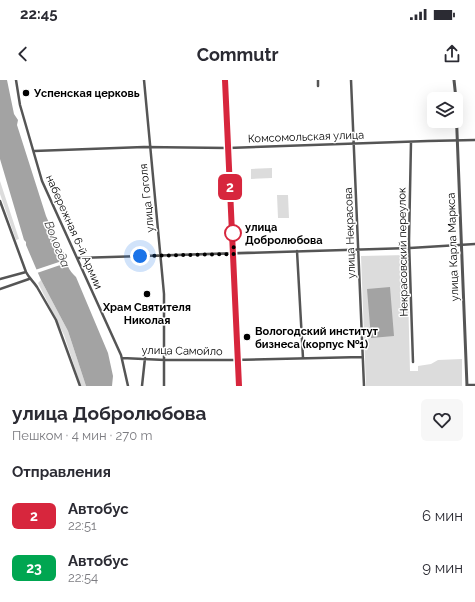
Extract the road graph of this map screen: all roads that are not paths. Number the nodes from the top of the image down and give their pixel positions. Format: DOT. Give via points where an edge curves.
graph roads {
  1 [pos="16,80"];
  2 [pos="144,80"];
  3 [pos="225,80"];
  4 [pos="318,80"];
  5 [pos="351,80"];
  6 [pos="454,80"];
  7 [pos="318,86"];
  8 [pos="455,92"];
  9 [pos="457,128"];
  10 [pos="458,140"];
  11 [pos="475,140"];
  12 [pos="411,142"];
  13 [pos="354,144"];
  14 [pos="150,148"];
  15 [pos="228,148"];
  16 [pos="34,151"];
  17 [pos="0,201"];
  18 [pos="475,244"];
  19 [pos="462,245"];
  20 [pos="410,248"];
  21 [pos="359,249"];
  22 [pos="298,251"];
  23 [pos="234,254"];
  24 [pos="160,256"];
  25 [pos="76,258"];
  26 [pos="26,272"];
  27 [pos="0,279"];
  28 [pos="29,279"];
  29 [pos="0,289"];
  30 [pos="362,357"];
  31 [pos="122,358"];
  32 [pos="145,358"];
  33 [pos="303,358"];
  34 [pos="165,360"];
  35 [pos="238,360"];
  36 [pos="413,362"];
  37 [pos="475,385"];
  38 [pos="80,386"];
  39 [pos="128,386"];
  40 [pos="142,386"];
  41 [pos="164,386"];
  42 [pos="239,386"];
  43 [pos="364,386"];
  44 [pos="467,386"];
  1 -- 16 [label="street, набережная 6-й Армии" via="20,105"];
  2 -- 14 [label="street, улица Гоголя"];
  3 -- 15 [label="street"];
  4 -- 7 [label="street"];
  5 -- 13 [label="street, улица Некрасова"];
  6 -- 8 [label="street"];
  9 -- 10 [label="street, улица Карла Маркса"];
  10 -- 11 [label="street, Комсомольская улица"];
  10 -- 12 [label="street, Комсомольская улица"];
  10 -- 19 [label="street, улица Карла Маркса"];
  12 -- 13 [label="street, Комсомольская улица"];
  12 -- 20 [label="street, Некрасовский переулок"];
  13 -- 15 [label="street, Комсомольская улица"];
  13 -- 21 [label="street, улица Некрасова"];
  14 -- 15 [label="street, Комсомольская улица"];
  14 -- 16 [label="street, Комсомольская улица"];
  14 -- 24 [label="street, улица Гоголя"];
  15 -- 23 [label="street"];
  16 -- 25 [label="street, набережная 6-й Армии" via="42,181"];
  17 -- 26 [label="street"];
  18 -- 19 [label="street"];
  19 -- 20 [label="street"];
  19 -- 44 [label="street, улица Карла Маркса"];
  20 -- 21 [label="street"];
  20 -- 36 [label="street, Некрасовский переулок"];
  21 -- 22 [label="street"];
  21 -- 30 [label="street, улица Некрасова"];
  22 -- 23 [label="street"];
  22 -- 33 [label="street"];
  23 -- 24 [label="street"];
  23 -- 35 [label="street"];
  24 -- 25 [label="street"];
  24 -- 34 [label="street, улица Гоголя" via="164,294"];
  25 -- 31 [label="street, набережная 6-й Армии"];
  26 -- 27 [label="street"];
  26 -- 28 [label="street"];
  28 -- 29 [label="street"];
  28 -- 38 [label="street" via="34,282 56,320"];
  30 -- 33 [label="street, улица Самойло"];
  30 -- 43 [label="street, улица Некрасова"];
  31 -- 32 [label="street, улица Самойло"];
  31 -- 39 [label="street, набережная 6-й Армии"];
  32 -- 34 [label="street, улица Самойло"];
  32 -- 40 [label="street"];
  33 -- 35 [label="street, улица Самойло"];
  34 -- 35 [label="street, улица Самойло"];
  34 -- 41 [label="street, улица Гоголя"];
  35 -- 42 [label="street"];
  37 -- 44 [label="street"];
}
